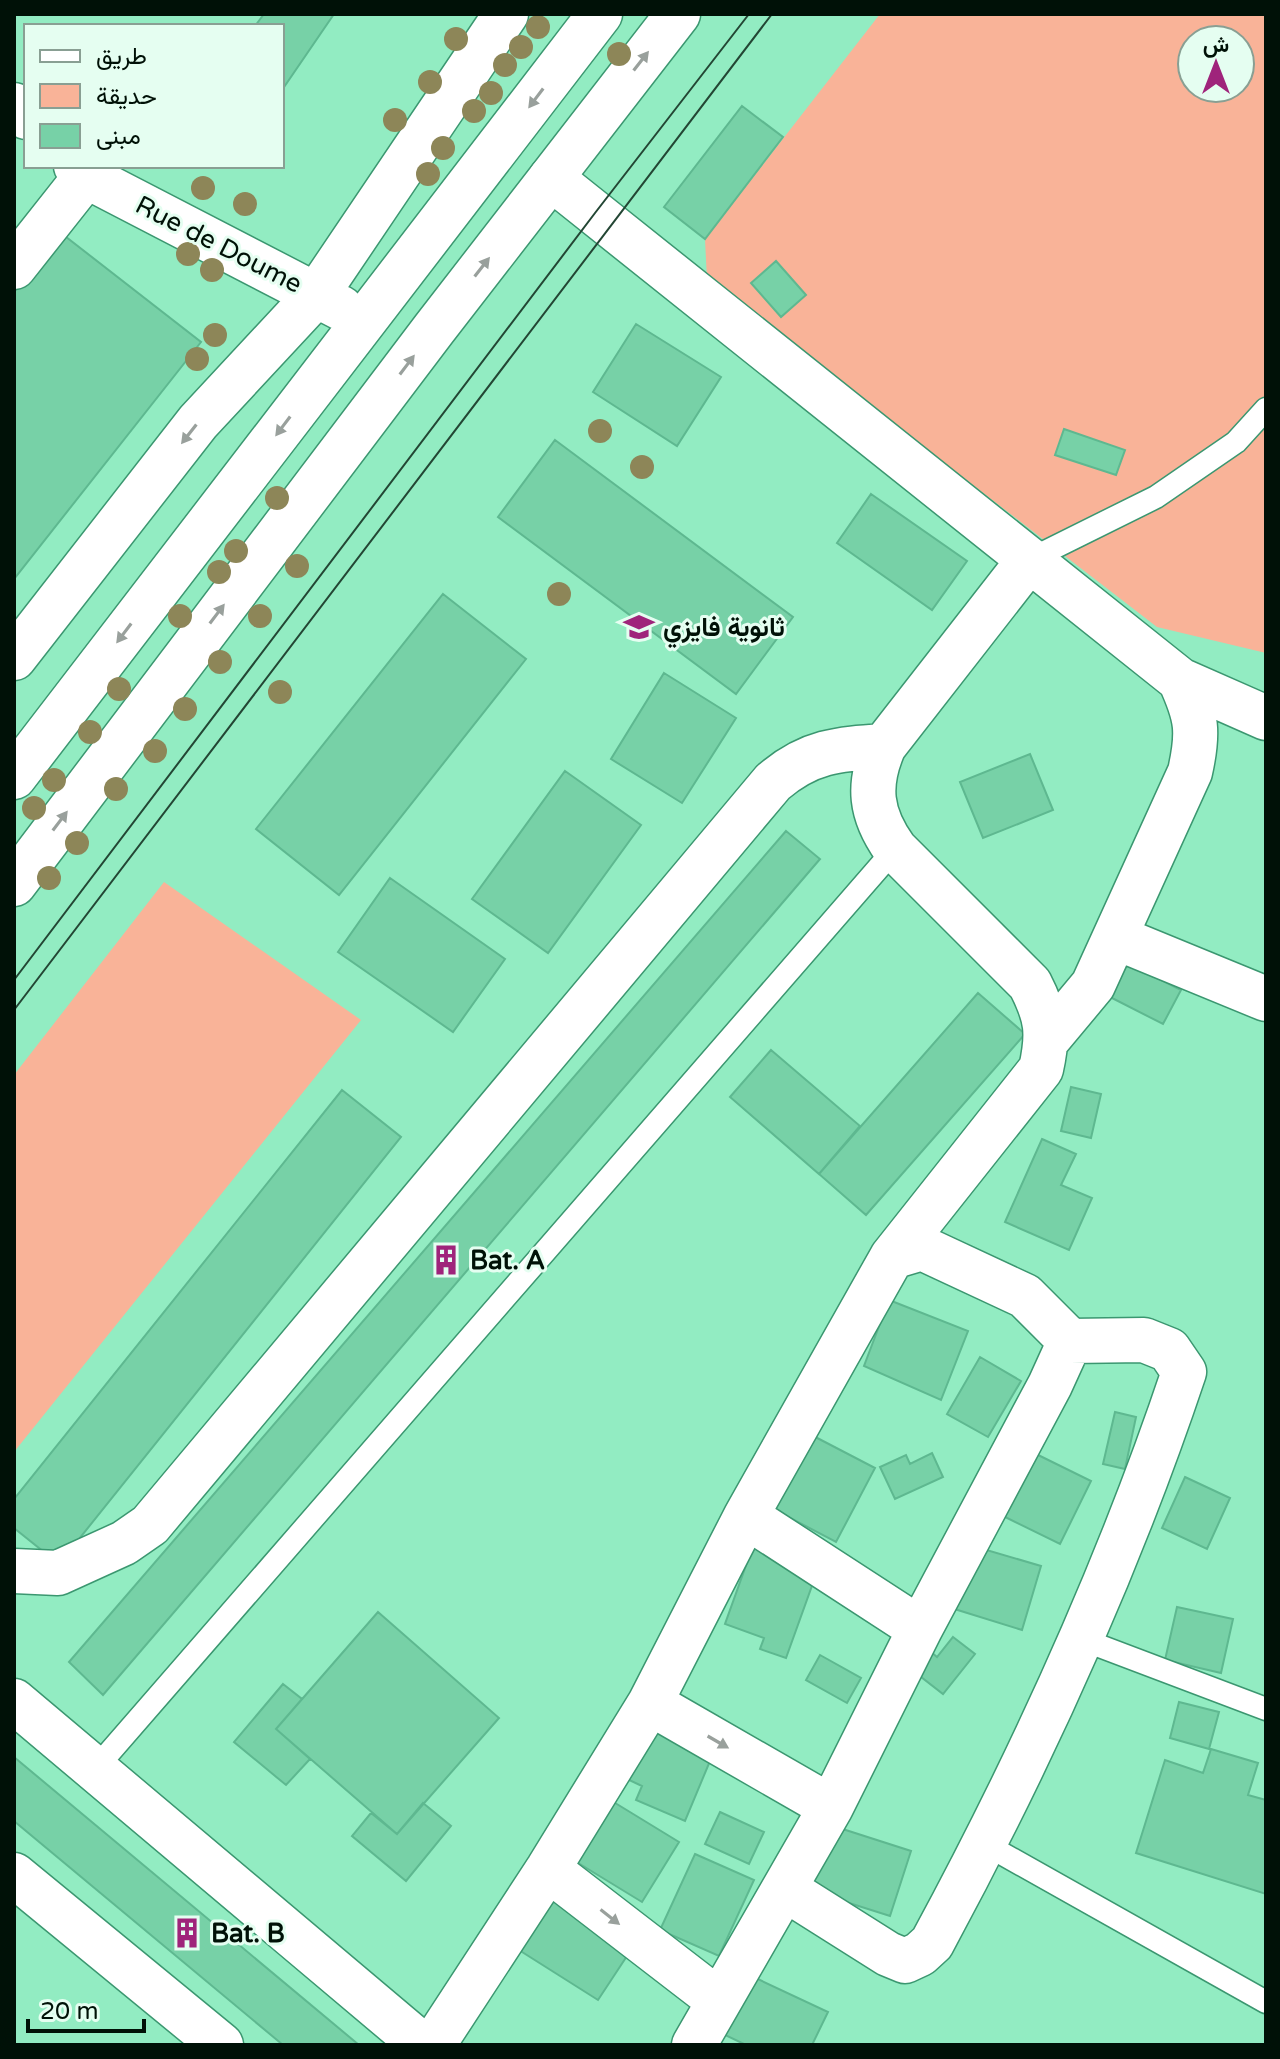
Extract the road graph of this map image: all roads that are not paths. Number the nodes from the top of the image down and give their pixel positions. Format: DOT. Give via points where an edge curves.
graph roads {
  1 [pos="506,14"];
  2 [pos="600,14"];
  3 [pos="678,14"];
  4 [pos="81,171"];
  5 [pos="551,178"];
  6 [pos="16,261"];
  7 [pos="317,294"];
  8 [pos="375,307"];
  9 [pos="434,329"];
  10 [pos="330,365"];
  11 [pos="379,402"];
  12 [pos="1266,409"];
  13 [pos="1029,560"];
  14 [pos="14,658"];
  15 [pos="1180,680"];
  16 [pos="1266,718"];
  17 [pos="884,746"];
  18 [pos="14,777"];
  19 [pos="895,849"];
  20 [pos="14,884"];
  21 [pos="1115,937"];
  22 [pos="1266,999"];
  23 [pos="1048,1039"];
  24 [pos="892,1257"];
  25 [pos="1070,1341"];
  26 [pos="746,1516"];
  27 [pos="14,1571"];
  28 [pos="920,1629"];
  29 [pos="1081,1639"];
  30 [pos="14,1701"];
  31 [pos="650,1703"];
  32 [pos="1266,1709"];
  33 [pos="95,1769"];
  34 [pos="831,1807"];
  35 [pos="985,1844"];
  36 [pos="548,1869"];
  37 [pos="14,1875"];
  38 [pos="785,1889"];
  39 [pos="718,2000"];
  40 [pos="1266,2002"];
  41 [pos="212,2042"];
  42 [pos="422,2045"];
  43 [pos="433,2045"];
  44 [pos="694,2045"];
  1 -- 7 [label="street"];
  2 -- 8 [label="street, one-way"];
  5 -- 3 [label="street, one-way"];
  4 -- 6 [label="street"];
  4 -- 7 [label="street, Rue de Doume"];
  9 -- 5 [label="street, one-way"];
  5 -- 13 [label="street"];
  7 -- 8 [label="street, Rue de Doume"];
  7 -- 14 [label="street, one-way" via="198,422"];
  8 -- 9 [label="street, Rue de Doume"];
  8 -- 10 [label="street"];
  11 -- 9 [label="street, one-way"];
  10 -- 11 [label="street"];
  10 -- 18 [label="street, one-way"];
  20 -- 11 [label="street, one-way"];
  12 -- 13 [label="lane" via="1236,442 1156,497"];
  13 -- 15 [label="street"];
  13 -- 17 [label="street"];
  15 -- 16 [label="street"];
  15 -- 21 [label="street" via="1192,706 1197,740 1190,772"];
  17 -- 19 [label="street" via="872,786 875,810"];
  17 -- 27 [label="street" via="818,753 773,782 150,1525 58,1573"];
  19 -- 23 [label="street" via="1030,984 1043,1009"];
  19 -- 33 [label="lane"];
  21 -- 22 [label="street"];
  21 -- 23 [label="street" via="1093,985"];
  23 -- 24 [label="street" via="1041,1069"];
  24 -- 25 [label="street" via="922,1248 1025,1296"];
  24 -- 26 [label="street"];
  25 -- 28 [label="street"];
  25 -- 29 [label="street" via="1144,1340 1169,1350 1184,1372"];
  26 -- 28 [label="street"];
  26 -- 31 [label="street"];
  28 -- 34 [label="street"];
  29 -- 32 [label="lane"];
  29 -- 35 [label="street"];
  30 -- 33 [label="street"];
  31 -- 34 [label="street, one-way"];
  31 -- 36 [label="street"];
  33 -- 42 [label="street"];
  34 -- 38 [label="street"];
  35 -- 38 [label="street" via="932,1943 905,1961"];
  35 -- 40 [label="lane"];
  36 -- 39 [label="street, one-way"];
  36 -- 43 [label="street"];
  37 -- 41 [label="street"];
  38 -- 39 [label="street"];
  39 -- 44 [label="street"];
}
